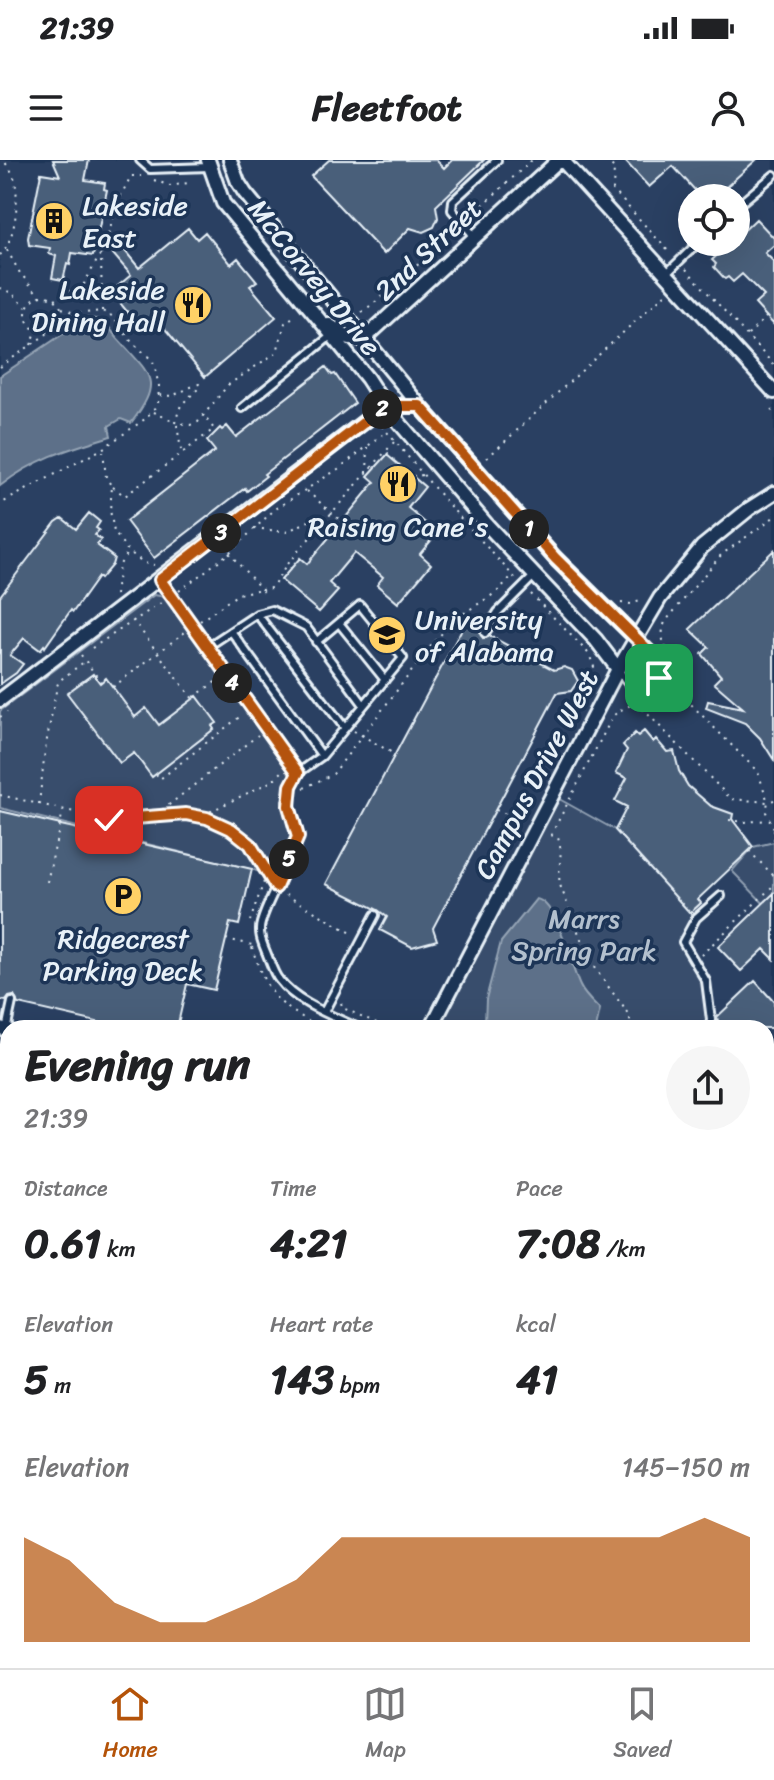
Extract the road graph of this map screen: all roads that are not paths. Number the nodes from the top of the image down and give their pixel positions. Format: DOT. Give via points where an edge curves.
graph roads {
  1 [pos="140,160"];
  2 [pos="230,160"];
  3 [pos="497,160"];
  4 [pos="561,160"];
  5 [pos="209,163"];
  6 [pos="774,175"];
  7 [pos="750,195"];
  8 [pos="476,238"];
  9 [pos="684,256"];
  10 [pos="671,279"];
  11 [pos="321,321"];
  12 [pos="332,335"];
  13 [pos="364,339"];
  14 [pos="774,392"];
  15 [pos="385,406"];
  16 [pos="420,406"];
  17 [pos="242,408"];
  18 [pos="774,493"];
  19 [pos="555,558"];
  20 [pos="160,573"];
  21 [pos="535,575"];
  22 [pos="257,614"];
  23 [pos="339,623"];
  24 [pos="231,631"];
  25 [pos="485,633"];
  26 [pos="636,638"];
  27 [pos="316,642"];
  28 [pos="207,647"];
  29 [pos="618,669"];
  30 [pos="385,680"];
  31 [pos="0,700"];
  32 [pos="364,705"];
  33 [pos="344,727"];
  34 [pos="322,756"];
  35 [pos="296,776"];
  36 [pos="721,896"];
  37 [pos="375,915"];
  38 [pos="12,1002"];
  39 [pos="324,1012"];
  40 [pos="7,1020"];
  41 [pos="341,1020"];
  42 [pos="435,1020"];
  43 [pos="711,1020"];
  1 -- 5 [label="lane" via="150,169"];
  2 -- 13 [label="street, McCorvey Drive" via="245,193"];
  3 -- 8 [label="lane" via="453,201 452,210"];
  4 -- 8 [label="street, 2nd Street"];
  4 -- 10 [label="street"];
  5 -- 11 [label="street, McCorvey Drive" via="223,203"];
  6 -- 7 [label="lane"];
  8 -- 13 [label="street, 2nd Street"];
  9 -- 10 [label="lane"];
  10 -- 14 [label="street"];
  11 -- 12 [label="street, McCorvey Drive"];
  11 -- 13 [label="street" via="350,338"];
  12 -- 15 [label="street, McCorvey Drive"];
  12 -- 17 [label="lane"];
  13 -- 16 [label="street, McCorvey Drive"];
  15 -- 16 [label="street"];
  15 -- 20 [label="street"];
  15 -- 21 [label="street, McCorvey Drive"];
  16 -- 19 [label="street, McCorvey Drive"];
  18 -- 26 [label="street, Campus Drive West" via="690,560"];
  19 -- 21 [label="street"];
  19 -- 26 [label="street, McCorvey Drive"];
  20 -- 28 [label="lane"];
  20 -- 31 [label="street"];
  21 -- 25 [label="lane"];
  21 -- 29 [label="street, McCorvey Drive"];
  22 -- 24 [label="lane"];
  22 -- 27 [label="lane" via="285,614 306,627"];
  22 -- 33 [label="lane"];
  23 -- 27 [label="lane"];
  23 -- 30 [label="lane"];
  23 -- 30 [label="lane" via="360,605 403,658"];
  24 -- 28 [label="lane"];
  24 -- 34 [label="lane"];
  26 -- 29 [label="street, Campus Drive West"];
  26 -- 29 [label="lane" via="657,660 659,678 649,687 637,688"];
  27 -- 32 [label="lane"];
  28 -- 35 [label="lane"];
  29 -- 42 [label="street, Campus Drive West"];
  30 -- 32 [label="lane"];
  32 -- 33 [label="lane"];
  33 -- 34 [label="lane"];
  34 -- 35 [label="lane"];
  35 -- 39 [label="lane" via="289,806 298,837 260,927 261,940 278,980"];
  36 -- 43 [label="lane" via="696,918 683,942 706,981"];
  37 -- 39 [label="lane"];
  38 -- 40 [label="lane"];
  39 -- 41 [label="lane"];
}
